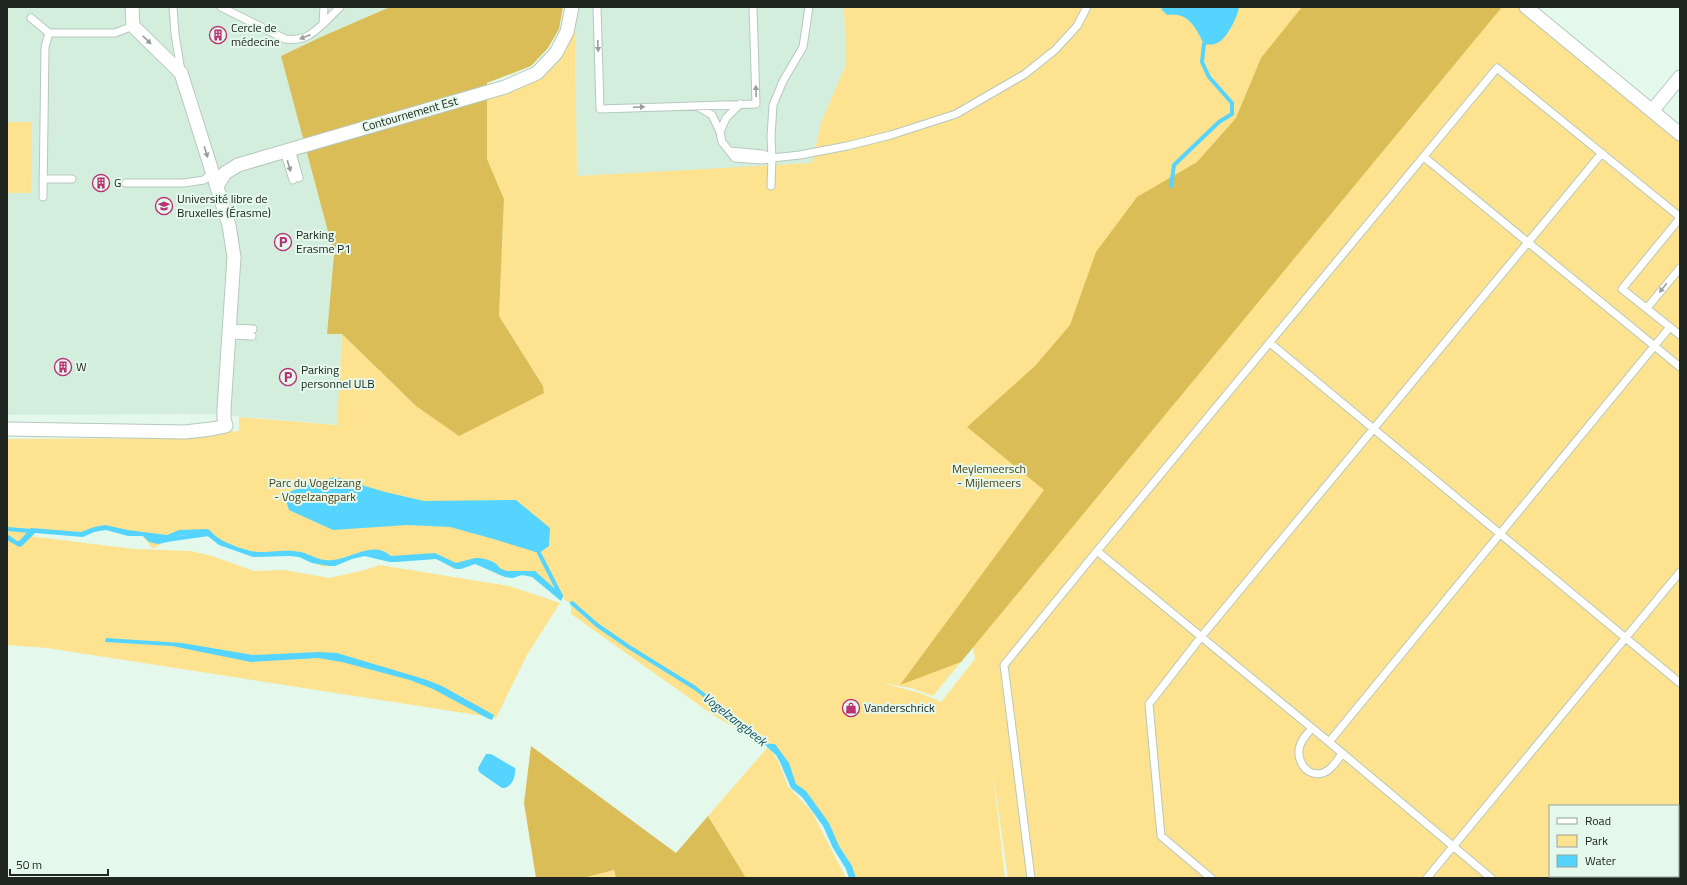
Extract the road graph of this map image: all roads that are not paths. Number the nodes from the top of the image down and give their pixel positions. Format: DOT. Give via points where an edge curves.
graph roads {
  1 [pos="132,7"];
  2 [pos="173,7"];
  3 [pos="221,7"];
  4 [pos="324,7"];
  5 [pos="340,7"];
  6 [pos="572,7"];
  7 [pos="596,7"];
  8 [pos="753,7"];
  9 [pos="809,7"];
  10 [pos="1087,7"];
  11 [pos="1526,7"];
  12 [pos="30,18"];
  13 [pos="323,24"];
  14 [pos="133,26"];
  15 [pos="49,33"];
  16 [pos="181,73"];
  17 [pos="1680,77"];
  18 [pos="740,104"];
  19 [pos="696,106"];
  20 [pos="1652,111"];
  21 [pos="720,132"];
  22 [pos="1680,134"];
  23 [pos="288,150"];
  24 [pos="1602,154"];
  25 [pos="1424,157"];
  26 [pos="772,158"];
  27 [pos="212,173"];
  28 [pos="44,178"];
  29 [pos="72,179"];
  30 [pos="296,179"];
  31 [pos="126,182"];
  32 [pos="217,186"];
  33 [pos="771,186"];
  34 [pos="43,197"];
  35 [pos="1680,217"];
  36 [pos="1528,242"];
  37 [pos="1680,268"];
  38 [pos="1647,308"];
  39 [pos="1670,327"];
  40 [pos="229,331"];
  41 [pos="252,333"];
  42 [pos="1680,335"];
  43 [pos="1270,343"];
  44 [pos="1655,345"];
  45 [pos="1680,367"];
  46 [pos="7,429"];
  47 [pos="1374,429"];
  48 [pos="1500,534"];
  49 [pos="1097,551"];
  50 [pos="1680,572"];
  51 [pos="1201,637"];
  52 [pos="1625,638"];
  53 [pos="1680,684"];
  54 [pos="1312,728"];
  55 [pos="1328,742"];
  56 [pos="1342,753"];
  57 [pos="1453,847"];
  58 [pos="1031,878"];
  59 [pos="1211,878"];
  60 [pos="1427,878"];
  61 [pos="1491,878"];
  1 -- 14 [label="street"];
  2 -- 16 [label="lane"];
  13 -- 3 [label="lane, one-way" via="311,35 295,40 284,39"];
  4 -- 13 [label="lane"];
  5 -- 13 [label="lane"];
  6 -- 23 [label="street, Contournement Est" via="567,32 556,53 537,73 505,87"];
  7 -- 19 [label="lane, one-way" via="600,109"];
  18 -- 8 [label="lane, one-way" via="756,104"];
  9 -- 26 [label="lane" via="802,48 773,105"];
  10 -- 26 [label="lane" via="1077,26 1055,50 1025,74 956,114 847,146"];
  11 -- 20 [label="street"];
  12 -- 15 [label="lane"];
  14 -- 15 [label="lane" via="115,33"];
  14 -- 16 [label="street, one-way"];
  15 -- 28 [label="lane" via="45,47"];
  16 -- 27 [label="street, one-way"];
  17 -- 20 [label="street"];
  18 -- 19 [label="lane"];
  18 -- 21 [label="lane" via="726,118"];
  19 -- 21 [label="lane" via="712,115"];
  20 -- 22 [label="street"];
  21 -- 26 [label="lane" via="722,142 735,158"];
  23 -- 30 [label="lane"];
  23 -- 32 [label="street, Contournement Est" via="238,165 226,173"];
  24 -- 25 [label="lane" via="1497,68"];
  24 -- 35 [label="lane"];
  24 -- 36 [label="lane"];
  25 -- 36 [label="lane"];
  25 -- 43 [label="lane"];
  26 -- 33 [label="lane"];
  27 -- 31 [label="lane" via="204,180 184,183"];
  27 -- 32 [label="street"];
  28 -- 29 [label="lane"];
  28 -- 34 [label="lane"];
  32 -- 40 [label="street" via="229,225 234,257"];
  35 -- 38 [label="lane" via="1622,289"];
  36 -- 44 [label="lane"];
  36 -- 47 [label="lane"];
  37 -- 38 [label="lane, one-way"];
  38 -- 39 [label="lane"];
  39 -- 42 [label="lane"];
  39 -- 44 [label="lane"];
  40 -- 41 [label="lane"];
  40 -- 46 [label="street" via="224,409 226,426 185,432"];
  43 -- 47 [label="lane"];
  43 -- 49 [label="lane"];
  44 -- 45 [label="lane"];
  44 -- 48 [label="lane"];
  47 -- 48 [label="lane"];
  47 -- 51 [label="lane"];
  48 -- 52 [label="lane"];
  48 -- 55 [label="lane"];
  49 -- 51 [label="lane"];
  49 -- 58 [label="lane" via="1004,665"];
  50 -- 52 [label="lane"];
  51 -- 54 [label="lane"];
  51 -- 59 [label="lane" via="1149,704 1161,836"];
  52 -- 53 [label="lane"];
  52 -- 57 [label="lane"];
  54 -- 55 [label="lane"];
  54 -- 56 [label="lane" via="1300,743 1298,753 1300,763 1310,772 1322,773 1332,767"];
  55 -- 56 [label="lane"];
  56 -- 57 [label="lane"];
  57 -- 60 [label="lane"];
  57 -- 61 [label="lane"];
}
